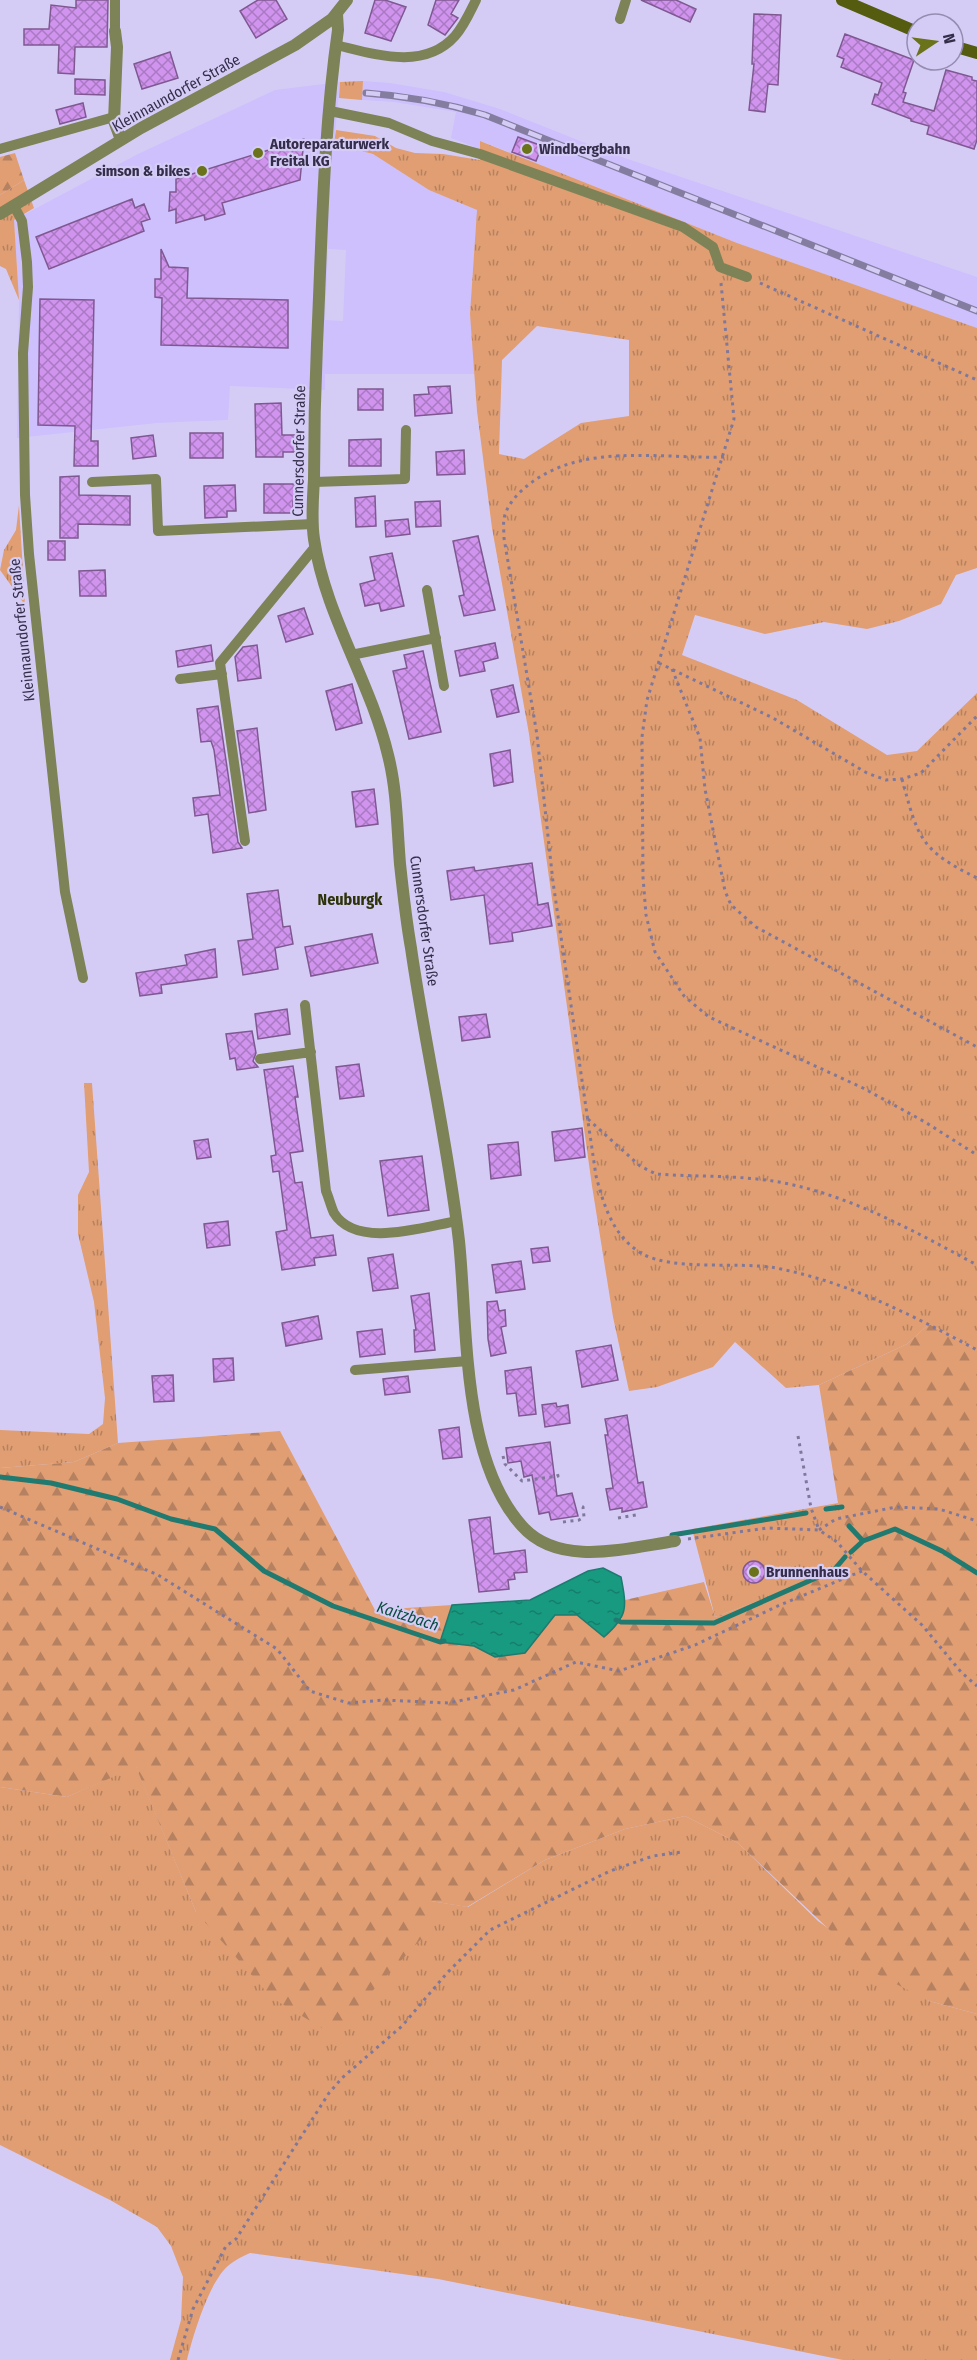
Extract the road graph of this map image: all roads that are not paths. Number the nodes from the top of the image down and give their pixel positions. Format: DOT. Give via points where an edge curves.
graph roads {
  1 [pos="115,0"];
  2 [pos="347,0"];
  3 [pos="476,0"];
  4 [pos="626,0"];
  5 [pos="842,0"];
  6 [pos="337,14"];
  7 [pos="620,19"];
  8 [pos="905,27"];
  9 [pos="115,31"];
  10 [pos="336,45"];
  11 [pos="330,111"];
  12 [pos="114,117"];
  13 [pos="121,140"];
  14 [pos="0,149"];
  15 [pos="14,206"];
  16 [pos="0,214"];
  17 [pos="747,277"];
  18 [pos="406,430"];
  19 [pos="92,482"];
  20 [pos="314,482"];
  21 [pos="313,524"];
  22 [pos="315,547"];
  23 [pos="427,590"];
  24 [pos="436,638"];
  25 [pos="351,655"];
  26 [pos="222,674"];
  27 [pos="180,679"];
  28 [pos="444,686"];
  29 [pos="245,842"];
  30 [pos="83,978"];
  31 [pos="305,1005"];
  32 [pos="310,1052"];
  33 [pos="260,1059"];
  34 [pos="457,1221"];
  35 [pos="468,1361"];
  36 [pos="355,1370"];
  37 [pos="675,1541"];
  1 -- 9 [label="lane"];
  2 -- 6 [label="street, Kleinnaundorfer Straße"];
  3 -- 10 [label="lane" via="462,27 447,44 422,54 389,57"];
  4 -- 7 [label="lane"];
  5 -- 8 [label="main road"];
  6 -- 10 [label="street, Cunnersdorfer Straße"];
  6 -- 13 [label="street, Kleinnaundorfer Straße" via="295,45"];
  9 -- 12 [label="street"];
  10 -- 11 [label="street, Cunnersdorfer Straße"];
  11 -- 17 [label="lane" via="389,123 682,227 713,247 720,267"];
  11 -- 20 [label="street, Cunnersdorfer Straße" via="316,355"];
  12 -- 13 [label="street"];
  12 -- 14 [label="lane"];
  13 -- 15 [label="street, Kleinnaundorfer Straße"];
  15 -- 16 [label="street, Kleinnaundorfer Straße"];
  15 -- 30 [label="lane, Kleinnaundorfer Straße" via="22,221 27,262 23,353 29,554 64,880"];
  18 -- 20 [label="lane" via="405,479"];
  19 -- 21 [label="lane" via="156,479 158,531"];
  20 -- 21 [label="street, Cunnersdorfer Straße"];
  21 -- 22 [label="street, Cunnersdorfer Straße"];
  22 -- 25 [label="street, Cunnersdorfer Straße" via="336,621"];
  22 -- 26 [label="lane" via="220,663"];
  23 -- 24 [label="lane"];
  24 -- 25 [label="lane"];
  24 -- 28 [label="lane"];
  25 -- 34 [label="street, Cunnersdorfer Straße" via="382,732 393,775 410,947"];
  26 -- 27 [label="lane"];
  26 -- 29 [label="lane"];
  31 -- 32 [label="lane"];
  32 -- 33 [label="lane"];
  32 -- 34 [label="lane" via="326,1191 335,1215 353,1230 376,1235"];
  34 -- 35 [label="street, Cunnersdorfer Straße"];
  35 -- 36 [label="lane"];
  35 -- 37 [label="street, Cunnersdorfer Straße" via="477,1427 489,1468 506,1504 530,1535 570,1551 608,1551"];
}
